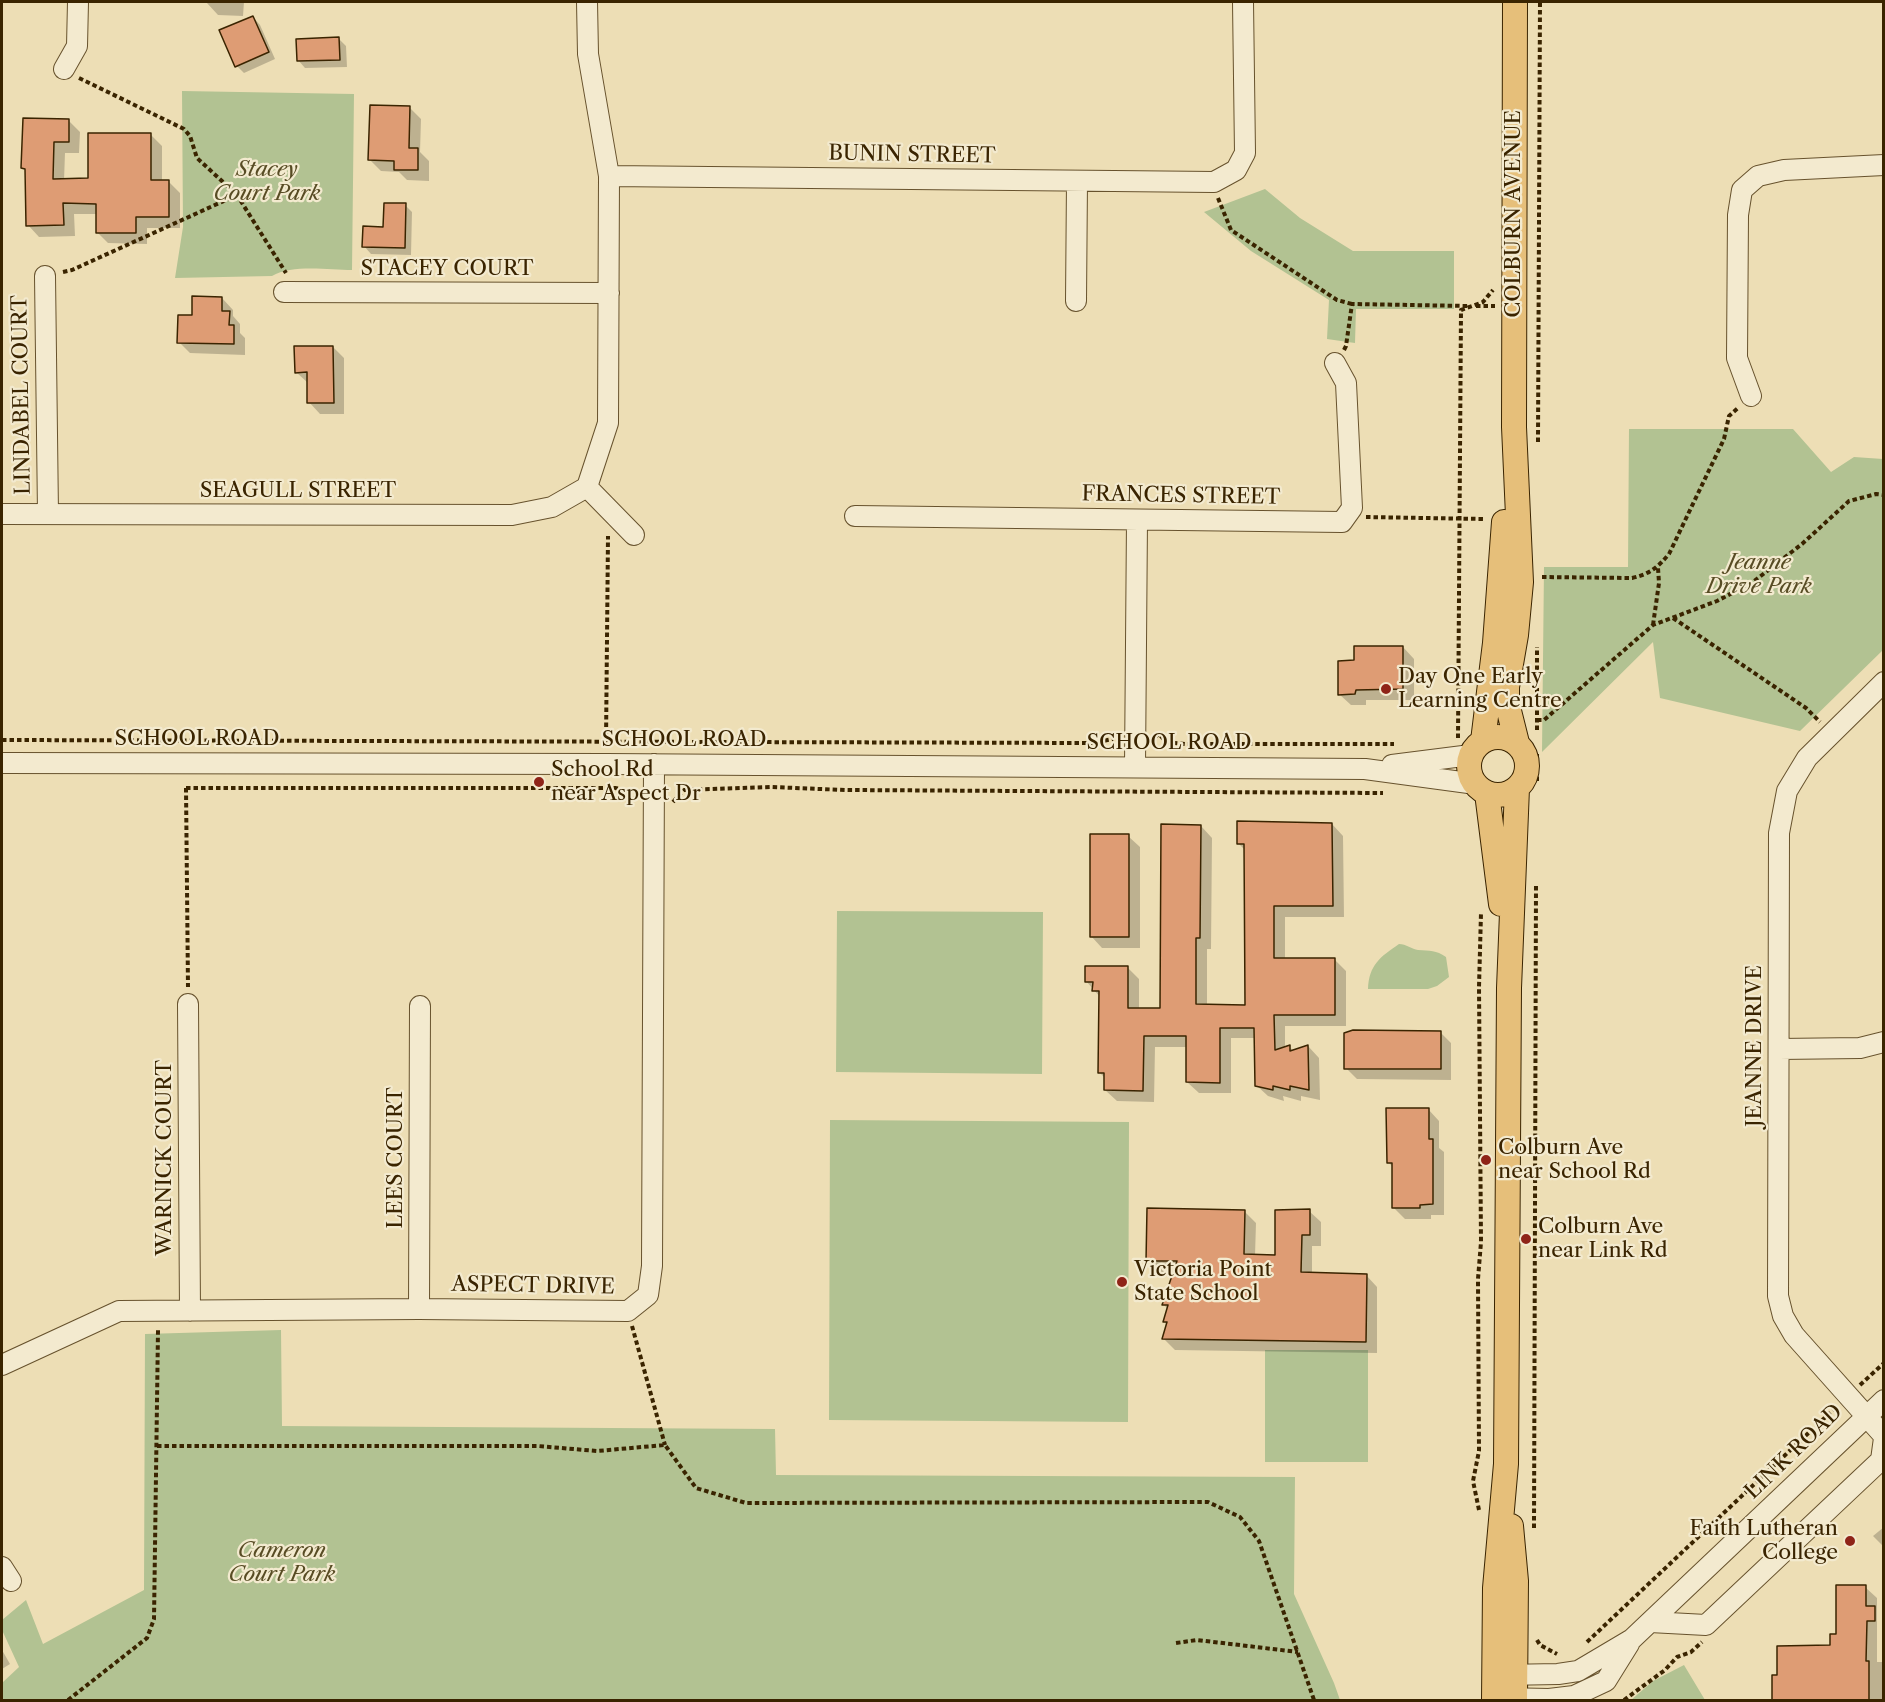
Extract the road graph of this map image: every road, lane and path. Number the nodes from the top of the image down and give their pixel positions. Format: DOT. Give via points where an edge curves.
graph roads {
  1 [pos="78,2"];
  2 [pos="587,2"];
  3 [pos="1243,2"];
  4 [pos="1515,2"];
  5 [pos="1540,2"];
  6 [pos="64,69"];
  7 [pos="1884,165"];
  8 [pos="609,176"];
  9 [pos="1077,181"];
  10 [pos="1214,182"];
  11 [pos="237,195"];
  12 [pos="45,276"];
  13 [pos="1493,281"];
  14 [pos="284,292"];
  15 [pos="609,292"];
  16 [pos="1076,301"];
  17 [pos="1352,304"];
  18 [pos="1470,306"];
  19 [pos="1514,306"];
  20 [pos="1335,363"];
  21 [pos="1751,396"];
  22 [pos="1514,427"];
  23 [pos="1538,445"];
  24 [pos="587,487"];
  25 [pos="1884,495"];
  26 [pos="608,508"];
  27 [pos="2,514"];
  28 [pos="48,514"];
  29 [pos="855,516"];
  30 [pos="1459,519"];
  31 [pos="1137,520"];
  32 [pos="1504,520"];
  33 [pos="1342,522"];
  34 [pos="634,536"];
  35 [pos="1658,568"];
  36 [pos="1521,582"];
  37 [pos="1672,618"];
  38 [pos="1653,625"];
  39 [pos="1537,646"];
  40 [pos="1884,682"];
  41 [pos="1507,703"];
  42 [pos="1537,703"];
  43 [pos="1537,720"];
  44 [pos="1831,733"];
  45 [pos="1154,738"];
  46 [pos="1113,739"];
  47 [pos="2,740"];
  48 [pos="1530,740"];
  49 [pos="606,741"];
  50 [pos="1396,744"];
  51 [pos="1470,746"];
  52 [pos="2,763"];
  53 [pos="606,764"];
  54 [pos="654,764"];
  55 [pos="1135,766"];
  56 [pos="1365,769"];
  57 [pos="1482,788"];
  58 [pos="1527,789"];
  59 [pos="1386,792"];
  60 [pos="634,800"];
  61 [pos="664,804"];
  62 [pos="1536,873"];
  63 [pos="1480,905"];
  64 [pos="1510,966"];
  65 [pos="188,1004"];
  66 [pos="420,1006"];
  67 [pos="1884,1042"];
  68 [pos="1779,1049"];
  69 [pos="419,1309"];
  70 [pos="159,1311"];
  71 [pos="190,1311"];
  72 [pos="628,1311"];
  73 [pos="1884,1363"];
  74 [pos="2,1365"];
  75 [pos="1848,1396"];
  76 [pos="1884,1400"];
  77 [pos="1866,1416"];
  78 [pos="1884,1437"];
  79 [pos="665,1445"];
  80 [pos="157,1446"];
  81 [pos="1479,1522"];
  82 [pos="1534,1534"];
  83 [pos="1650,1622"];
  84 [pos="1536,1638"];
  85 [pos="1632,1639"];
  86 [pos="1176,1643"];
  87 [pos="1579,1650"];
  88 [pos="1298,1652"];
  89 [pos="1567,1655"];
  90 [pos="1606,1681"];
  91 [pos="1505,1691"];
  92 [pos="68,1701"];
  93 [pos="1314,1701"];
  94 [pos="1591,1701"];
  1 -- 6 [label="street" via="77,46"];
  2 -- 8 [label="street" via="588,54"];
  3 -- 10 [label="street" via="1245,153 1236,170"];
  4 -- 19 [label="main road, COLBURN AVENUE"];
  5 -- 23 [label="path"];
  6 -- 11 [label="path" via="184,129 196,158"];
  7 -- 21 [label="street" via="1784,170 1758,176 1742,190 1738,215 1737,358"];
  8 -- 9 [label="street, BUNIN STREET"];
  8 -- 15 [label="street"];
  9 -- 10 [label="street, BUNIN STREET"];
  9 -- 16 [label="street"];
  10 -- 17 [label="path" via="1231,230 1337,300"];
  11 -- 12 [label="path" via="72,270"];
  11 -- 14 [label="path" via="290,278"];
  12 -- 28 [label="street, LINDABEL COURT"];
  13 -- 18 [label="path" via="1493,292 1483,302"];
  14 -- 15 [label="street, STACEY COURT"];
  15 -- 24 [label="street" via="608,423"];
  17 -- 18 [label="path"];
  17 -- 20 [label="path" via="1346,346"];
  18 -- 19 [label="path"];
  18 -- 30 [label="path" via="1461,310"];
  19 -- 22 [label="main road, COLBURN AVENUE"];
  20 -- 33 [label="street" via="1346,383 1352,496 1352,508"];
  21 -- 35 [label="path" via="1729,416 1724,439 1669,554"];
  22 -- 32 [label="main road, COLBURN AVENUE"];
  22 -- 36 [label="main road, COLBURN AVENUE"];
  24 -- 26 [label="street"];
  24 -- 28 [label="street, SEAGULL STREET" via="552,507 512,515"];
  25 -- 37 [label="path" via="1849,501 1752,582"];
  26 -- 34 [label="street"];
  26 -- 49 [label="path"];
  27 -- 28 [label="street, SEAGULL STREET"];
  29 -- 31 [label="street, FRANCES STREET"];
  30 -- 32 [label="path"];
  30 -- 33 [label="path" via="1368,517"];
  30 -- 51 [label="path" via="1459,736"];
  31 -- 33 [label="street, FRANCES STREET"];
  31 -- 55 [label="street"];
  32 -- 51 [label="main road, COLBURN AVENUE" via="1495,643"];
  35 -- 36 [label="path" via="1632,578 1538,577"];
  35 -- 38 [label="path"];
  36 -- 41 [label="main road, COLBURN AVENUE"];
  37 -- 38 [label="path"];
  37 -- 44 [label="path" via="1806,708"];
  38 -- 43 [label="path" via="1544,720"];
  39 -- 42 [label="path"];
  40 -- 44 [label="street, JEANNE DRIVE"];
  41 -- 42 [label="path"];
  41 -- 48 [label="main road, COLBURN AVENUE"];
  42 -- 43 [label="path"];
  43 -- 48 [label="path"];
  44 -- 68 [label="street, JEANNE DRIVE" via="1807,758 1787,791 1779,833"];
  45 -- 50 [label="path" via="1158,734 1166,742 1185,744"];
  46 -- 49 [label="path" via="1092,743"];
  47 -- 49 [label="path"];
  48 -- 51 [label="main road" via="1501,736"];
  48 -- 58 [label="path"];
  48 -- 58 [label="main road, COLBURN AVENUE" via="1524,751"];
  49 -- 53 [label="path"];
  51 -- 56 [label="street, SCHOOL ROAD"];
  51 -- 57 [label="main road, COLBURN AVENUE" via="1470,770"];
  52 -- 53 [label="street, SCHOOL ROAD"];
  53 -- 54 [label="street, SCHOOL ROAD"];
  54 -- 55 [label="street, SCHOOL ROAD"];
  54 -- 72 [label="street, ASPECT DRIVE" via="652,1266 648,1295"];
  55 -- 56 [label="street, SCHOOL ROAD"];
  56 -- 57 [label="street, SCHOOL ROAD"];
  57 -- 58 [label="main road" via="1503,794"];
  57 -- 64 [label="main road, COLBURN AVENUE"];
  58 -- 64 [label="main road, COLBURN AVENUE"];
  59 -- 61 [label="path" via="771,787 684,790 672,803"];
  60 -- 65 [label="path" via="626,790 615,788 186,788"];
  62 -- 82 [label="path"];
  63 -- 81 [label="path" via="1479,1450 1473,1481"];
  64 -- 91 [label="main road, COLBURN AVENUE" via="1506,1464 1494,1588"];
  65 -- 71 [label="street, WARNICK COURT"];
  66 -- 69 [label="street, LEES COURT"];
  67 -- 68 [label="street" via="1860,1048"];
  68 -- 75 [label="street, JEANNE DRIVE" via="1778,1296 1794,1335"];
  69 -- 71 [label="street, ASPECT DRIVE"];
  69 -- 72 [label="street, ASPECT DRIVE"];
  70 -- 71 [label="street, ASPECT DRIVE"];
  70 -- 74 [label="street, ASPECT DRIVE" via="119,1311"];
  70 -- 80 [label="path"];
  72 -- 79 [label="path"];
  73 -- 75 [label="path"];
  75 -- 77 [label="street, JEANNE DRIVE"];
  75 -- 87 [label="path"];
  76 -- 77 [label="street, LINK ROAD"];
  77 -- 78 [label="street, JEANNE DRIVE"];
  77 -- 83 [label="street, LINK ROAD"];
  78 -- 83 [label="street" via="1881,1460 1706,1625"];
  79 -- 80 [label="path" via="597,1451 538,1446"];
  79 -- 88 [label="path" via="696,1488 746,1503 1208,1503 1240,1518 1259,1541"];
  80 -- 92 [label="path" via="154,1619 147,1638"];
  83 -- 85 [label="street, LINK ROAD"];
  84 -- 89 [label="path" via="1540,1645"];
  85 -- 90 [label="street, LINK ROAD"];
  85 -- 91 [label="street, LINK ROAD" via="1578,1671"];
  86 -- 88 [label="path" via="1197,1640"];
  88 -- 93 [label="path"];
  90 -- 91 [label="street" via="1574,1696 1549,1699"];
  90 -- 94 [label="street, LINK ROAD"];
}
